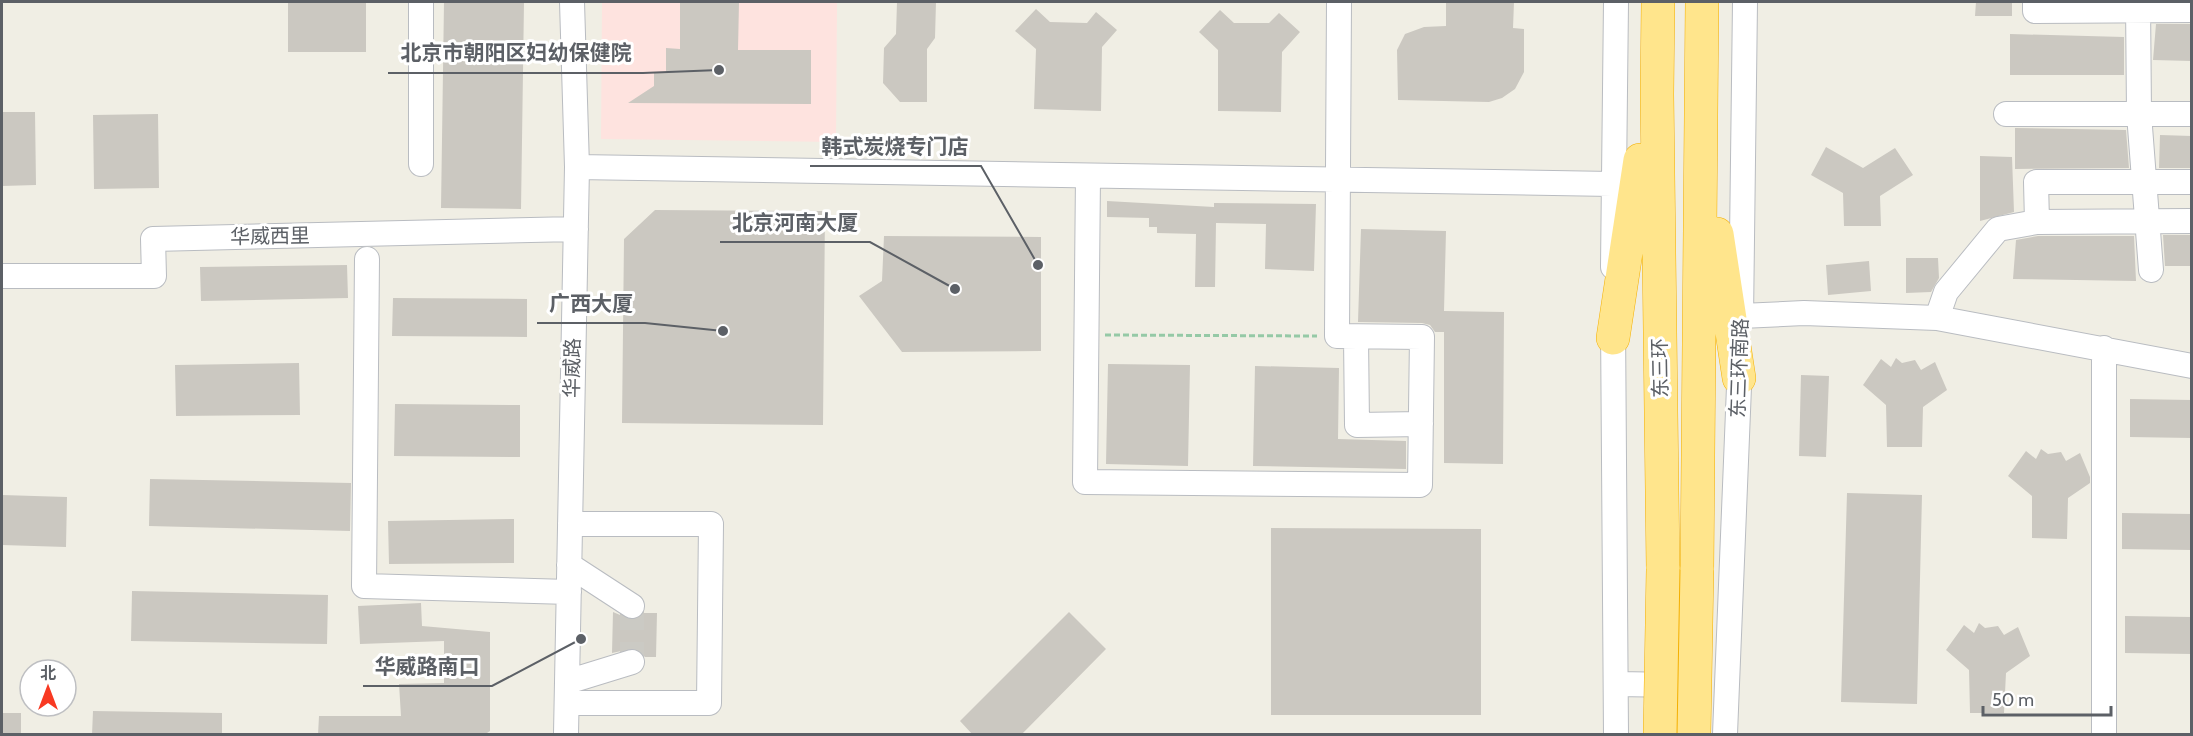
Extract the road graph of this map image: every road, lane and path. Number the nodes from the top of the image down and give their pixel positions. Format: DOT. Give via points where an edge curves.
graph roads {
  1 [pos="422,2"];
  2 [pos="572,2"];
  3 [pos="1339,2"];
  4 [pos="1616,2"];
  5 [pos="1644,2"];
  6 [pos="1744,2"];
  7 [pos="2035,2"];
  8 [pos="2138,6"];
  9 [pos="2192,10"];
  10 [pos="1704,11"];
  11 [pos="1658,17"];
  12 [pos="1657,94"];
  13 [pos="2006,114"];
  14 [pos="2139,114"];
  15 [pos="2192,114"];
  16 [pos="1702,140"];
  17 [pos="421,164"];
  18 [pos="577,167"];
  19 [pos="1088,176"];
  20 [pos="1339,180"];
  21 [pos="2144,182"];
  22 [pos="2192,182"];
  23 [pos="1612,184"];
  24 [pos="2192,220"];
  25 [pos="2147,221"];
  26 [pos="2037,222"];
  27 [pos="576,229"];
  28 [pos="367,259"];
  29 [pos="2151,270"];
  30 [pos="2,276"];
  31 [pos="1741,316"];
  32 [pos="1937,318"];
  33 [pos="1087,335"];
  34 [pos="1346,337"];
  35 [pos="1614,338"];
  36 [pos="2104,348"];
  37 [pos="2192,366"];
  38 [pos="1739,378"];
  39 [pos="1421,424"];
  40 [pos="570,524"];
  41 [pos="569,565"];
  42 [pos="569,592"];
  43 [pos="632,606"];
  44 [pos="632,662"];
  45 [pos="1617,684"];
  46 [pos="1726,687"];
  47 [pos="567,693"];
  48 [pos="566,735"];
  49 [pos="1616,735"];
  50 [pos="1660,735"];
  51 [pos="1694,735"];
  52 [pos="1725,735"];
  53 [pos="2104,735"];
  1 -- 17 [label="street"];
  2 -- 18 [label="street, 华威路"];
  3 -- 20 [label="street"];
  4 -- 23 [label="street"];
  5 -- 11 [label="highway"];
  6 -- 31 [label="street, 东三环南路"];
  7 -- 8 [label="street" via="2035,11"];
  8 -- 9 [label="street"];
  8 -- 14 [label="street"];
  10 -- 16 [label="highway, 东三环"];
  11 -- 12 [label="highway, 东三环"];
  12 -- 35 [label="highway" via="1641,146"];
  12 -- 50 [label="highway, 东三环, bridge" via="1663,569"];
  13 -- 14 [label="street"];
  14 -- 15 [label="street"];
  14 -- 21 [label="street"];
  16 -- 38 [label="highway"];
  16 -- 51 [label="highway, 东三环, bridge"];
  18 -- 19 [label="street"];
  18 -- 27 [label="street, 华威路"];
  19 -- 20 [label="street"];
  19 -- 33 [label="street"];
  20 -- 23 [label="street"];
  20 -- 34 [label="street"];
  21 -- 22 [label="street"];
  21 -- 25 [label="street"];
  21 -- 26 [label="street" via="2036,182"];
  23 -- 35 [label="street"];
  24 -- 25 [label="street"];
  25 -- 26 [label="street"];
  25 -- 29 [label="street"];
  26 -- 32 [label="street" via="1998,229 1946,292"];
  27 -- 30 [label="street, 华威西里" via="153,239 154,276"];
  27 -- 40 [label="street, 华威路"];
  28 -- 42 [label="street" via="364,586"];
  31 -- 32 [label="street" via="1804,313"];
  31 -- 38 [label="street, 东三环南路"];
  32 -- 36 [label="street"];
  33 -- 34 [label="path"];
  33 -- 39 [label="street" via="1085,482 1420,486"];
  34 -- 39 [label="street" via="1357,425"];
  34 -- 39 [label="street" via="1422,337"];
  35 -- 45 [label="street"];
  36 -- 37 [label="street"];
  36 -- 53 [label="street"];
  38 -- 46 [label="street, 东三环南路"];
  40 -- 41 [label="street, 华威路"];
  40 -- 47 [label="street" via="711,524 709,704"];
  41 -- 42 [label="street, 华威路"];
  41 -- 43 [label="street"];
  42 -- 47 [label="street, 华威路"];
  44 -- 47 [label="street"];
  45 -- 46 [label="street"];
  45 -- 49 [label="street"];
  46 -- 52 [label="street, 东三环南路"];
  47 -- 48 [label="street, 华威路"];
}
